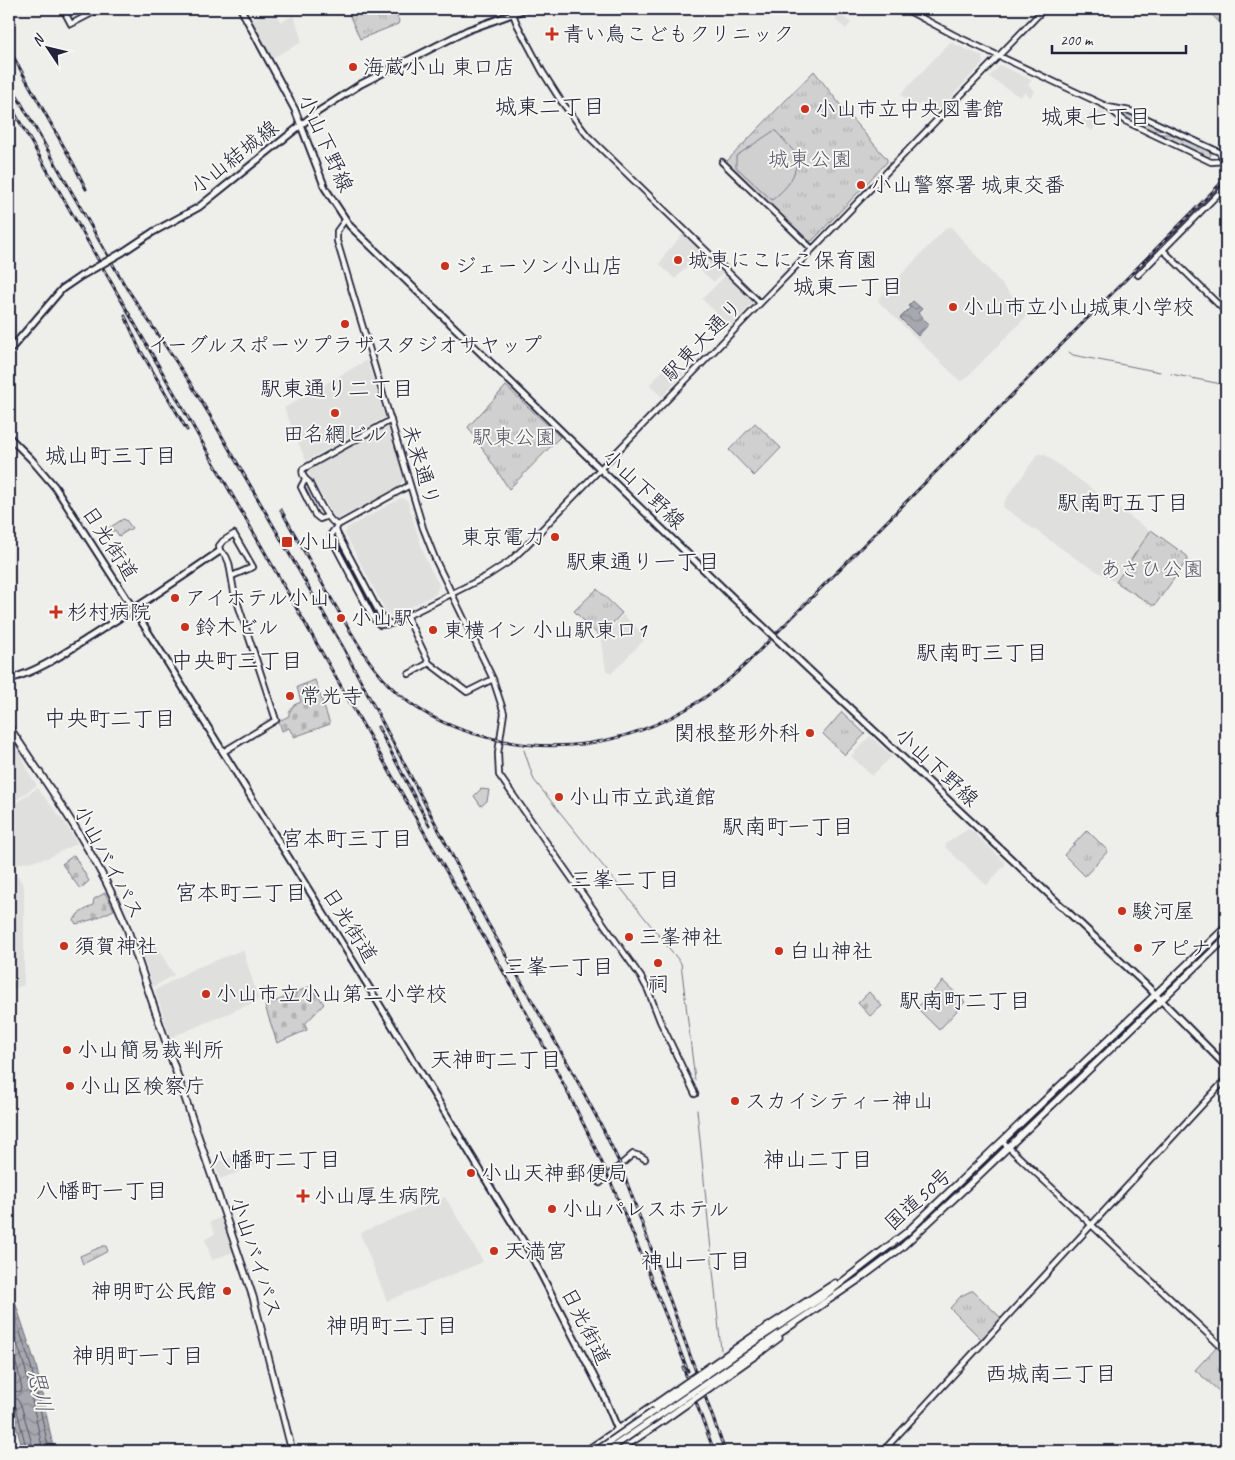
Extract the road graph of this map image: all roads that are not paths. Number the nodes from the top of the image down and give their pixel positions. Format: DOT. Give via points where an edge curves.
graph roads {
  1 [pos="63,9"];
  2 [pos="100,9"];
  3 [pos="241,9"];
  4 [pos="526,9"];
  5 [pos="905,9"];
  6 [pos="1044,9"];
  7 [pos="512,11"];
  8 [pos="998,56"];
  9 [pos="1106,106"];
  10 [pos="301,125"];
  11 [pos="1225,161"];
  12 [pos="722,162"];
  13 [pos="1226,186"];
  14 [pos="345,220"];
  15 [pos="812,249"];
  16 [pos="1163,250"];
  17 [pos="1138,275"];
  18 [pos="760,303"];
  19 [pos="1226,312"];
  20 [pos="9,351"];
  21 [pos="391,420"];
  22 [pos="9,437"];
  23 [pos="600,469"];
  24 [pos="305,480"];
  25 [pos="410,485"];
  26 [pos="328,516"];
  27 [pos="338,524"];
  28 [pos="220,551"];
  29 [pos="232,576"];
  30 [pos="453,594"];
  31 [pos="134,610"];
  32 [pos="407,616"];
  33 [pos="391,624"];
  34 [pos="429,663"];
  35 [pos="409,674"];
  36 [pos="9,679"];
  37 [pos="493,679"];
  38 [pos="9,727"];
  39 [pos="223,752"];
  40 [pos="1226,927"];
  41 [pos="1226,938"];
  42 [pos="1156,994"];
  43 [pos="1162,1000"];
  44 [pos="1226,1066"];
  45 [pos="1226,1079"];
  46 [pos="694,1094"];
  47 [pos="1003,1142"];
  48 [pos="1008,1147"];
  49 [pos="645,1159"];
  50 [pos="600,1182"];
  51 [pos="1092,1225"];
  52 [pos="759,1343"];
  53 [pos="1226,1351"];
  54 [pos="619,1429"];
  55 [pos="626,1449"];
  56 [pos="292,1451"];
  57 [pos="586,1451"];
  58 [pos="596,1451"];
  59 [pos="607,1451"];
  60 [pos="618,1451"];
  61 [pos="883,1451"];
  1 -- 2 [label="street" via="71,24"];
  3 -- 10 [label="main road, 小山下野線"];
  4 -- 7 [label="main road, 小山結城線"];
  5 -- 8 [label="street"];
  6 -- 8 [label="street, 駅東大通り"];
  7 -- 10 [label="main road, 小山結城線" via="444,41 361,84"];
  7 -- 18 [label="street" via="542,71 587,135"];
  8 -- 9 [label="street"];
  8 -- 15 [label="street, 駅東大通り"];
  9 -- 11 [label="street" via="1130,111 1219,152"];
  9 -- 11 [label="street" via="1125,121 1211,162"];
  10 -- 14 [label="main road, 小山下野線" via="320,179"];
  10 -- 20 [label="main road, 小山結城線, bridge" via="204,203 62,289"];
  12 -- 15 [label="street"];
  13 -- 16 [label="street"];
  14 -- 21 [label="street, 未来通り" via="337,231 337,241"];
  14 -- 23 [label="main road, 小山下野線"];
  15 -- 18 [label="street, 駅東大通り"];
  16 -- 17 [label="street"];
  16 -- 19 [label="street"];
  18 -- 23 [label="street, 駅東大通り"];
  21 -- 24 [label="street" via="304,467"];
  21 -- 25 [label="street, 未来通り"];
  22 -- 31 [label="main road, 日光街道" via="55,487"];
  23 -- 30 [label="street, 駅東大通り" via="510,561"];
  23 -- 42 [label="main road, 小山下野線, bridge"];
  24 -- 26 [label="street"];
  24 -- 26 [label="street" via="300,488 315,515 320,519"];
  25 -- 27 [label="street"];
  25 -- 30 [label="street, 未来通り" via="433,552"];
  26 -- 27 [label="street"];
  27 -- 33 [label="street" via="337,533 380,614"];
  27 -- 33 [label="street" via="331,538 373,618 380,625"];
  28 -- 29 [label="street" via="230,563"];
  28 -- 29 [label="street" via="220,543 234,534 253,567"];
  28 -- 31 [label="main road"];
  29 -- 39 [label="street" via="276,720"];
  30 -- 32 [label="street, 駅東大通り"];
  30 -- 37 [label="street, 未来通り"];
  31 -- 36 [label="main road" via="48,663"];
  31 -- 39 [label="main road, 日光街道"];
  32 -- 33 [label="street, 駅東大通り"];
  32 -- 34 [label="street"];
  34 -- 35 [label="street"];
  34 -- 37 [label="street" via="467,692"];
  37 -- 46 [label="street, 未来通り" via="504,713 498,753 499,775 641,977"];
  38 -- 56 [label="highway, 小山バイパス" via="85,845 126,925 253,1297"];
  39 -- 54 [label="main road, 日光街道" via="528,1249"];
  40 -- 42 [label="highway, 国道50号"];
  41 -- 43 [label="highway, 国道50号"];
  42 -- 43 [label="main road, 小山下野線"];
  42 -- 47 [label="highway, 国道50号"];
  43 -- 44 [label="main road, 小山下野線"];
  43 -- 48 [label="highway, 国道50号"];
  45 -- 51 [label="street"];
  47 -- 48 [label="street"];
  47 -- 52 [label="highway, 国道50号" via="907,1232"];
  48 -- 51 [label="street"];
  48 -- 52 [label="highway, 国道50号" via="895,1252 801,1319"];
  49 -- 50 [label="street" via="633,1154"];
  51 -- 53 [label="street"];
  51 -- 61 [label="street"];
  52 -- 54 [label="highway, bridge"];
  52 -- 55 [label="highway, bridge"];
  52 -- 58 [label="highway, 国道50号, bridge"];
  52 -- 59 [label="highway, 国道50号, bridge"];
  54 -- 55 [label="main road, 日光街道"];
  54 -- 57 [label="highway"];
  55 -- 60 [label="highway"];
}
